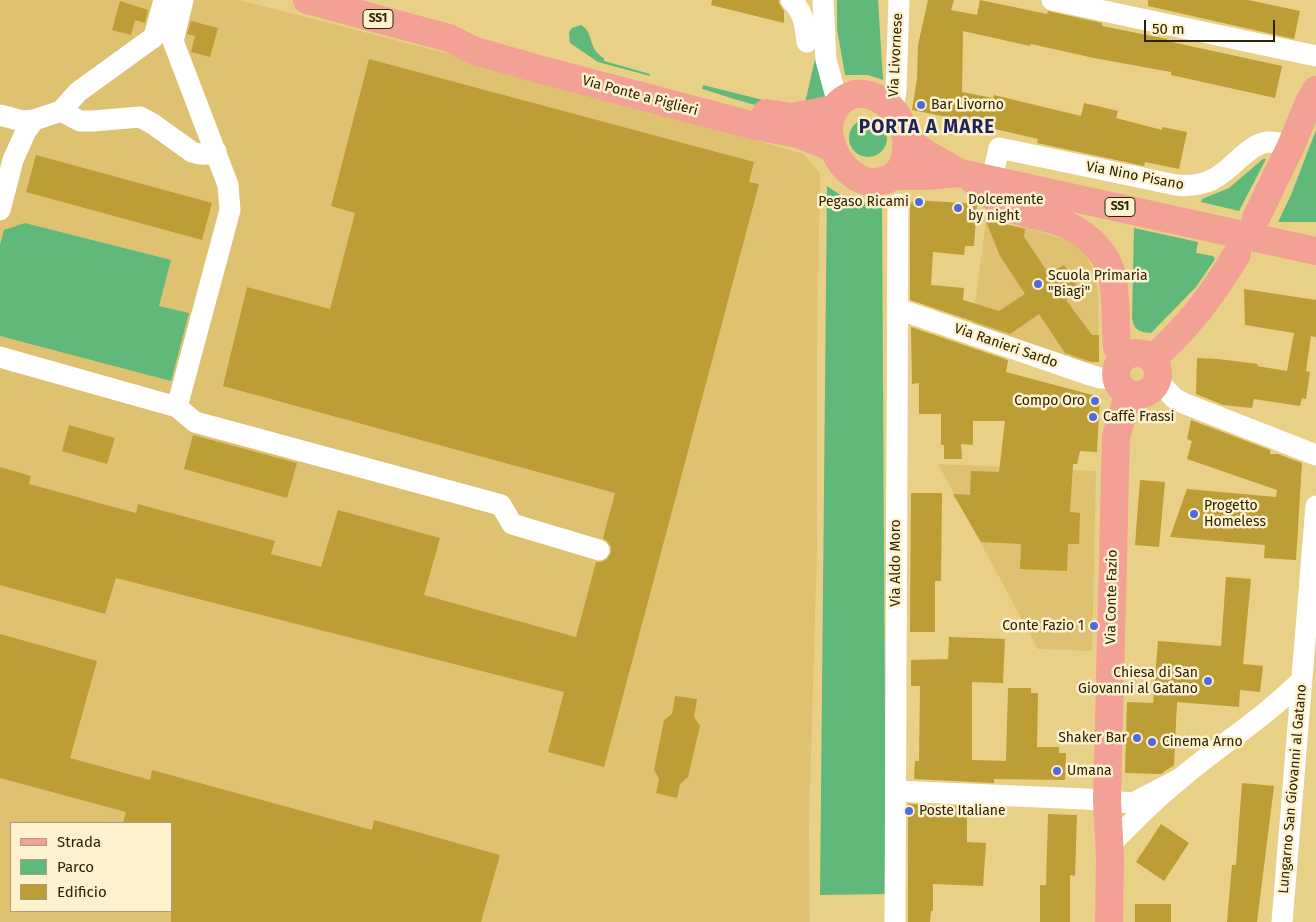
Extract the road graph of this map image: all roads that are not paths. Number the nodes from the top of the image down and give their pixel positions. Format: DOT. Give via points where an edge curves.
graph roads {
  1 [pos="164,0"];
  2 [pos="183,0"];
  3 [pos="307,0"];
  4 [pos="791,0"];
  5 [pos="823,0"];
  6 [pos="899,0"];
  7 [pos="1052,0"];
  8 [pos="449,38"];
  9 [pos="810,43"];
  10 [pos="1316,56"];
  11 [pos="1316,90"];
  12 [pos="836,106"];
  13 [pos="893,109"];
  14 [pos="61,111"];
  15 [pos="1309,112"];
  16 [pos="0,115"];
  17 [pos="34,120"];
  18 [pos="906,139"];
  19 [pos="1291,146"];
  20 [pos="833,148"];
  21 [pos="216,151"];
  22 [pos="973,175"];
  23 [pos="895,176"];
  24 [pos="898,204"];
  25 [pos="0,210"];
  26 [pos="1256,218"];
  27 [pos="1316,251"];
  28 [pos="1237,254"];
  29 [pos="898,309"];
  30 [pos="0,357"];
  31 [pos="1155,370"];
  32 [pos="1123,376"];
  33 [pos="177,407"];
  34 [pos="1316,455"];
  35 [pos="1316,506"];
  36 [pos="600,550"];
  37 [pos="1302,680"];
  38 [pos="1179,779"];
  39 [pos="896,790"];
  40 [pos="1097,800"];
  41 [pos="1110,845"];
  42 [pos="895,922"];
  43 [pos="1109,922"];
  44 [pos="1282,922"];
  1 -- 14 [label="street" via="154,37 78,92"];
  2 -- 21 [label="street" via="173,40"];
  3 -- 8 [label="main road, Via Ponte a Piglieri / SS1"];
  4 -- 9 [label="street" via="802,13"];
  5 -- 9 [label="street"];
  6 -- 13 [label="street, Via Livornese"];
  7 -- 10 [label="street"];
  8 -- 12 [label="main road, Via Ponte a Piglieri" via="476,39 516,48 777,116 791,117"];
  8 -- 20 [label="main road, Via Ponte a Piglieri" via="475,51 798,134"];
  9 -- 12 [label="street" via="826,60"];
  11 -- 15 [label="main road" via="1308,102"];
  12 -- 13 [label="main road" via="848,96 860,94 876,97"];
  12 -- 20 [label="main road, SS1" via="829,129"];
  13 -- 18 [label="main road"];
  14 -- 17 [label="street"];
  14 -- 21 [label="street" via="80,121 140,118 192,152 210,154"];
  15 -- 19 [label="main road"];
  16 -- 17 [label="street" via="22,121"];
  17 -- 25 [label="street" via="20,144"];
  18 -- 22 [label="main road, SS1" via="928,155"];
  18 -- 23 [label="main road" via="903,163"];
  19 -- 22 [label="street, Via Nino Pisano" via="1268,142 1260,144 1222,175 1205,184 1190,186 999,148"];
  19 -- 26 [label="main road"];
  20 -- 23 [label="main road, SS1" via="844,166 860,178 876,182"];
  21 -- 33 [label="street" via="228,185 230,210"];
  22 -- 23 [label="main road, SS1"];
  22 -- 27 [label="main road, SS1"];
  22 -- 32 [label="main road" via="990,194 1008,206 1062,223 1084,235 1097,247 1112,274 1117,348"];
  24 -- 29 [label="street, Via Aldo Moro"];
  28 -- 31 [label="main road"];
  29 -- 32 [label="street, Via Ranieri Sardo" via="1100,378"];
  29 -- 39 [label="street, Via Aldo Moro"];
  30 -- 33 [label="street"];
  31 -- 32 [label="main road" via="1146,355 1137,353"];
  31 -- 32 [label="main road" via="1154,387 1139,396"];
  31 -- 34 [label="street" via="1170,394 1183,403"];
  32 -- 40 [label="main road, Via Conte Fazio" via="1116,437"];
  33 -- 36 [label="street" via="195,422 502,505 512,524"];
  35 -- 37 [label="street, Lungarno San Giovanni al Gatano"];
  37 -- 38 [label="street" via="1280,702"];
  37 -- 44 [label="street, Lungarno San Giovanni al Gatano"];
  38 -- 40 [label="street" via="1136,802"];
  38 -- 41 [label="street"];
  39 -- 40 [label="street"];
  39 -- 42 [label="street, Via Aldo Moro"];
  40 -- 41 [label="main road, Via Conte Fazio"];
  41 -- 43 [label="main road, Via Conte Fazio"];
}
